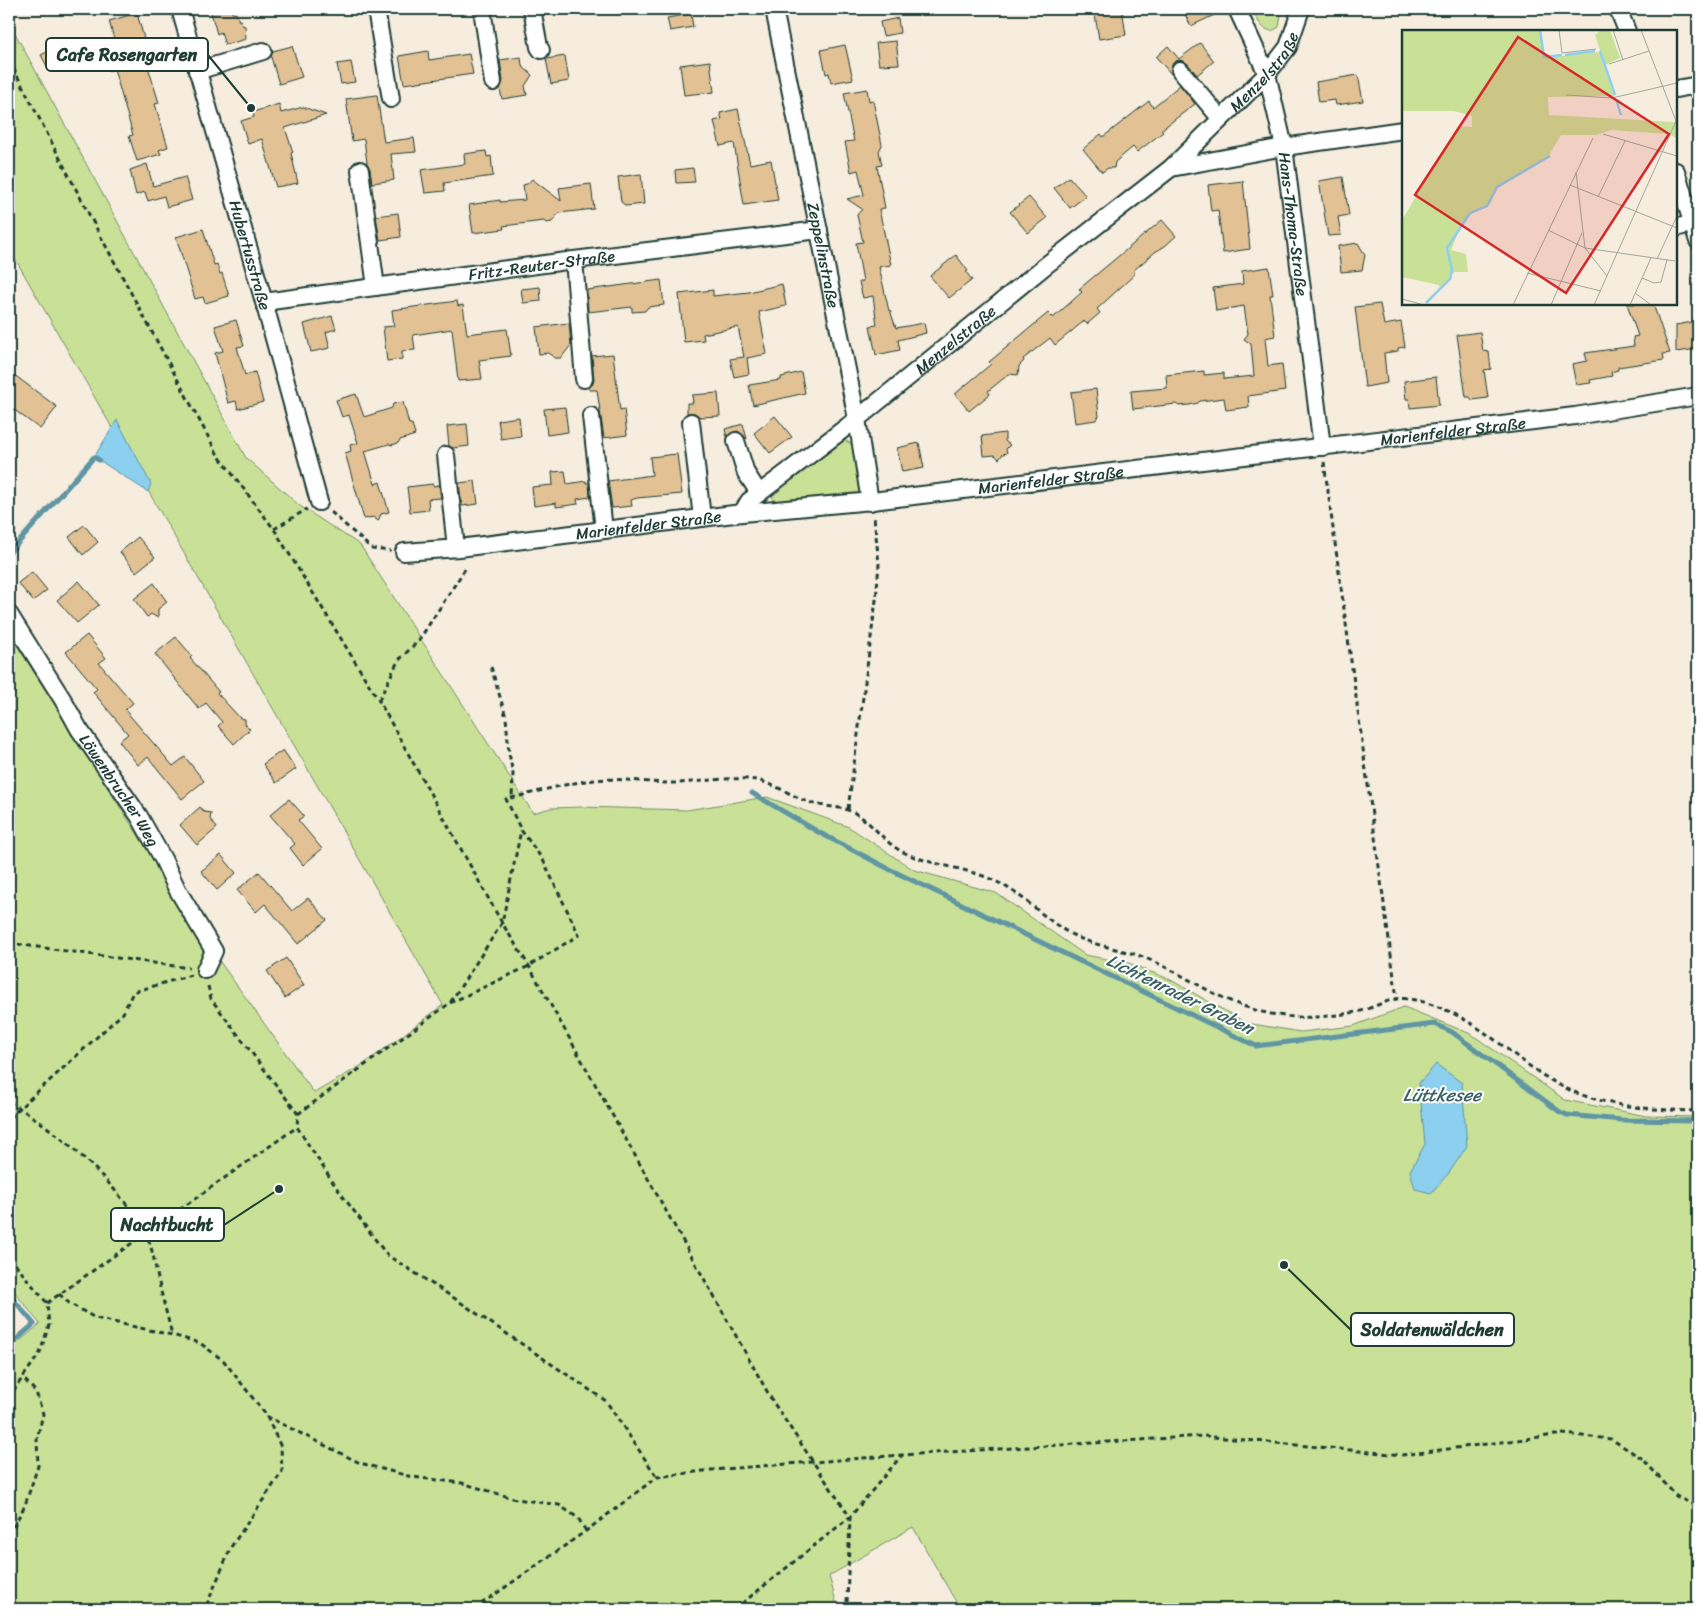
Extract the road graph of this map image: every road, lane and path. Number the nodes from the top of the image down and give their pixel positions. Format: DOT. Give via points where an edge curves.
graph roads {
  1 [pos="180,9"];
  2 [pos="376,9"];
  3 [pos="482,9"];
  4 [pos="532,9"];
  5 [pos="774,9"];
  6 [pos="1236,9"];
  7 [pos="1301,9"];
  8 [pos="1618,9"];
  9 [pos="1627,30"];
  10 [pos="263,50"];
  11 [pos="541,50"];
  12 [pos="9,60"];
  13 [pos="1180,70"];
  14 [pos="197,71"];
  15 [pos="1266,74"];
  16 [pos="493,82"];
  17 [pos="1698,85"];
  18 [pos="1677,89"];
  19 [pos="391,99"];
  20 [pos="1221,119"];
  21 [pos="1402,130"];
  22 [pos="1284,147"];
  23 [pos="1170,168"];
  24 [pos="360,170"];
  25 [pos="1677,174"];
  26 [pos="1692,223"];
  27 [pos="1677,228"];
  28 [pos="819,230"];
  29 [pos="1698,241"];
  30 [pos="574,260"];
  31 [pos="376,287"];
  32 [pos="264,302"];
  33 [pos="584,379"];
  34 [pos="1698,396"];
  35 [pos="591,416"];
  36 [pos="857,419"];
  37 [pos="691,422"];
  38 [pos="736,441"];
  39 [pos="1322,446"];
  40 [pos="446,455"];
  41 [pos="759,492"];
  42 [pos="319,502"];
  43 [pos="871,502"];
  44 [pos="742,513"];
  45 [pos="702,518"];
  46 [pos="274,529"];
  47 [pos="604,530"];
  48 [pos="456,548"];
  49 [pos="404,552"];
  50 [pos="465,569"];
  51 [pos="9,614"];
  52 [pos="491,666"];
  53 [pos="379,701"];
  54 [pos="512,798"];
  55 [pos="848,809"];
  56 [pos="520,830"];
  57 [pos="502,923"];
  58 [pos="9,943"];
  59 [pos="529,966"];
  60 [pos="205,970"];
  61 [pos="1397,999"];
  62 [pos="450,1003"];
  63 [pos="9,1102"];
  64 [pos="20,1108"];
  65 [pos="1698,1111"];
  66 [pos="298,1114"];
  67 [pos="9,1118"];
  68 [pos="297,1127"];
  69 [pos="145,1233"];
  70 [pos="9,1257"];
  71 [pos="59,1294"];
  72 [pos="47,1303"];
  73 [pos="172,1335"];
  74 [pos="23,1378"];
  75 [pos="9,1397"];
  76 [pos="266,1415"];
  77 [pos="902,1455"];
  78 [pos="812,1461"];
  79 [pos="656,1477"];
  80 [pos="1698,1507"];
  81 [pos="850,1517"];
  82 [pos="586,1531"];
  83 [pos="9,1535"];
  84 [pos="205,1609"];
  85 [pos="474,1609"];
  86 [pos="735,1609"];
  87 [pos="848,1609"];
  1 -- 14 [label="street, Hubertusstraße"];
  2 -- 19 [label="street"];
  3 -- 16 [label="street"];
  4 -- 11 [label="street"];
  5 -- 28 [label="street, Zeppelinstraße"];
  6 -- 15 [label="street, Hans-Thoma-Straße"];
  7 -- 15 [label="street, Menzelstraße" via="1288,48"];
  8 -- 9 [label="street"];
  10 -- 14 [label="street"];
  12 -- 46 [label="path" via="218,456"];
  13 -- 20 [label="street"];
  14 -- 32 [label="street, Hubertusstraße"];
  15 -- 20 [label="street, Menzelstraße"];
  15 -- 22 [label="street, Hans-Thoma-Straße"];
  17 -- 18 [label="street"];
  20 -- 23 [label="street, Menzelstraße"];
  21 -- 22 [label="street, Menzelstraße"];
  22 -- 23 [label="street, Menzelstraße"];
  22 -- 39 [label="street, Hans-Thoma-Straße"];
  23 -- 36 [label="street, Menzelstraße"];
  24 -- 31 [label="street"];
  25 -- 26 [label="street"];
  26 -- 27 [label="street"];
  26 -- 29 [label="street"];
  28 -- 30 [label="street, Fritz-Reuter-Straße"];
  28 -- 36 [label="street, Zeppelinstraße"];
  30 -- 31 [label="street, Fritz-Reuter-Straße"];
  30 -- 33 [label="street"];
  31 -- 32 [label="street, Fritz-Reuter-Straße"];
  32 -- 42 [label="street, Hubertusstraße"];
  34 -- 39 [label="street, Marienfelder Straße" via="1575,416"];
  35 -- 47 [label="street"];
  36 -- 41 [label="street, Menzelstraße"];
  36 -- 43 [label="street, Zeppelinstraße"];
  37 -- 45 [label="street"];
  38 -- 41 [label="street" via="746,473"];
  39 -- 43 [label="street, Marienfelder Straße"];
  39 -- 61 [label="path"];
  40 -- 48 [label="street"];
  41 -- 44 [label="street, Menzelstraße"];
  42 -- 46 [label="path"];
  42 -- 49 [label="path" via="372,549"];
  43 -- 44 [label="street, Marienfelder Straße"];
  43 -- 55 [label="path" via="878,542 876,600"];
  44 -- 45 [label="street, Marienfelder Straße"];
  45 -- 47 [label="street, Marienfelder Straße"];
  46 -- 53 [label="path"];
  47 -- 48 [label="street, Marienfelder Straße"];
  48 -- 49 [label="street, Marienfelder Straße"];
  50 -- 53 [label="path" via="419,640 398,661"];
  51 -- 60 [label="street, Löwenbrucher Weg" via="84,737 139,816 214,951"];
  52 -- 54 [label="path" via="506,717 513,774"];
  53 -- 57 [label="path"];
  54 -- 55 [label="path" via="593,780 661,783 747,779 763,782 813,804"];
  54 -- 56 [label="path" via="506,798"];
  55 -- 61 [label="path" via="892,846 907,854 992,879 1066,931 1097,945 1148,959 1246,1008 1278,1016 1318,1018 1363,1010"];
  56 -- 57 [label="path"];
  56 -- 59 [label="path" via="543,860 579,935"];
  57 -- 59 [label="path"];
  57 -- 62 [label="path"];
  58 -- 60 [label="path"];
  59 -- 62 [label="path"];
  59 -- 78 [label="path" via="773,1402"];
  60 -- 64 [label="path" via="133,992 123,1013"];
  60 -- 66 [label="path" via="211,999"];
  61 -- 65 [label="path" via="1421,1001 1465,1019 1555,1083 1589,1098 1639,1107"];
  62 -- 66 [label="path"];
  63 -- 64 [label="path"];
  64 -- 67 [label="path"];
  64 -- 69 [label="path" via="96,1170 118,1194"];
  66 -- 68 [label="path"];
  68 -- 69 [label="path"];
  68 -- 79 [label="path" via="336,1187 387,1255 606,1400"];
  69 -- 71 [label="path"];
  69 -- 73 [label="path"];
  70 -- 72 [label="path"];
  71 -- 72 [label="path"];
  71 -- 73 [label="path" via="95,1318"];
  72 -- 74 [label="path" via="49,1325 40,1353"];
  73 -- 76 [label="path" via="200,1343 224,1361"];
  74 -- 75 [label="path"];
  74 -- 83 [label="path" via="36,1392 43,1414 36,1438 38,1466 25,1505"];
  76 -- 82 [label="path" via="360,1463 412,1477 462,1483 516,1499 559,1505 578,1518"];
  76 -- 84 [label="path" via="281,1447 282,1472 231,1548"];
  77 -- 78 [label="path"];
  77 -- 80 [label="path" via="1203,1436 1402,1455 1563,1434 1611,1439 1643,1459 1676,1496"];
  77 -- 81 [label="path"];
  78 -- 79 [label="path"];
  78 -- 81 [label="path"];
  79 -- 82 [label="path"];
  81 -- 86 [label="path"];
  81 -- 87 [label="path"];
  82 -- 85 [label="path"];
}
